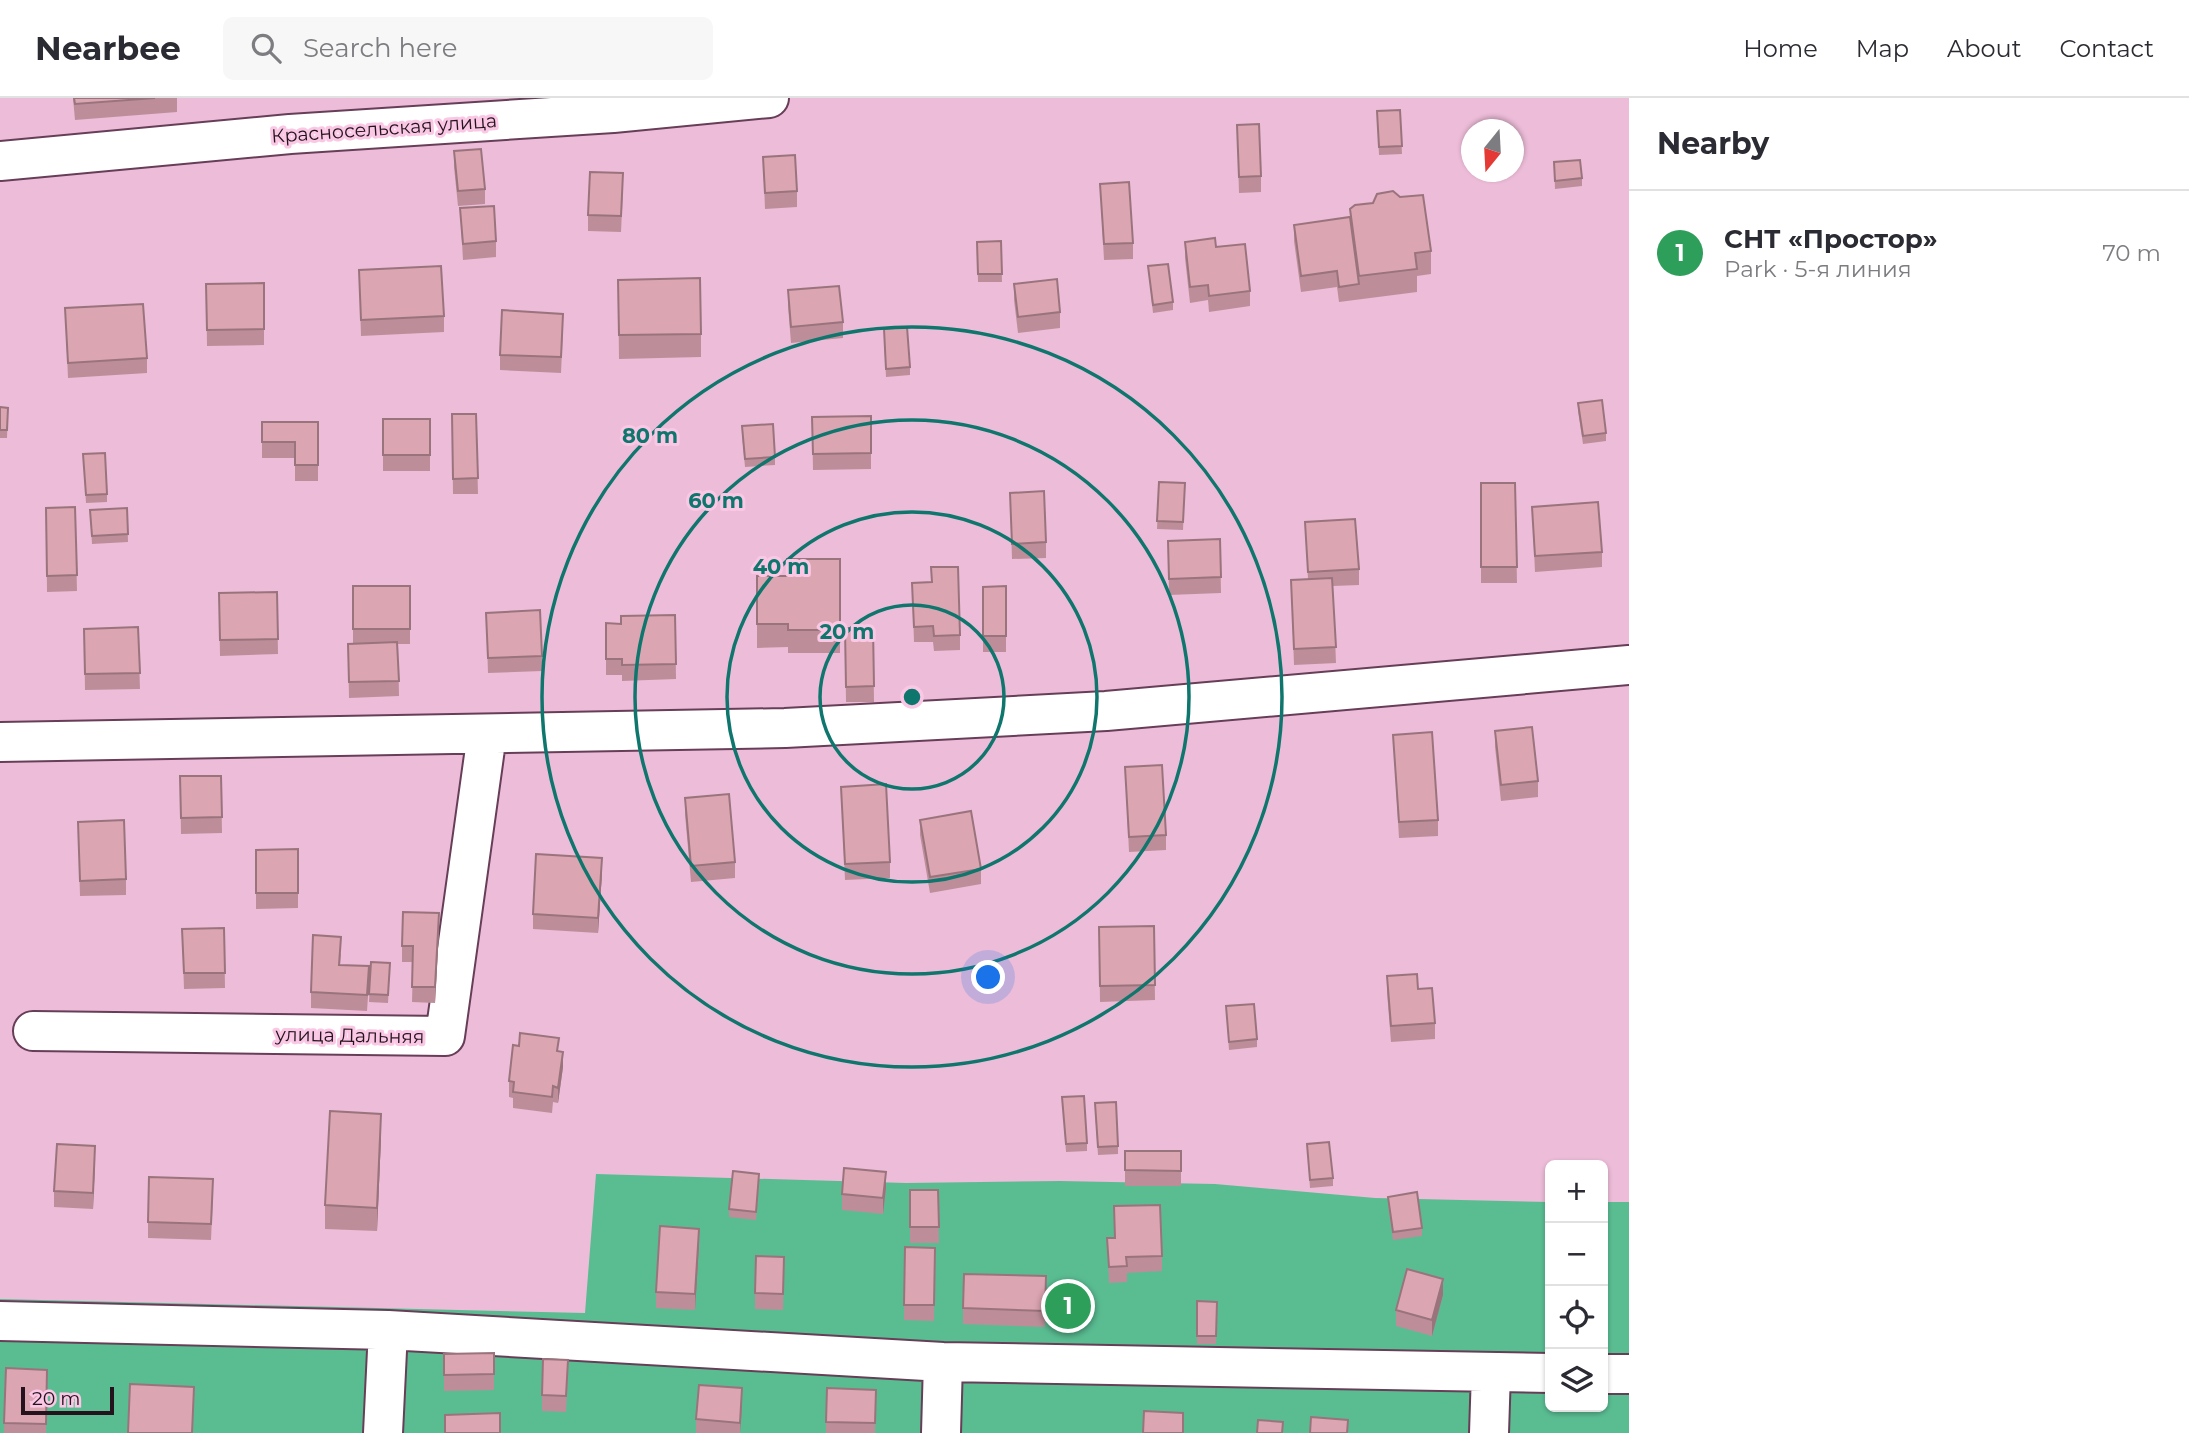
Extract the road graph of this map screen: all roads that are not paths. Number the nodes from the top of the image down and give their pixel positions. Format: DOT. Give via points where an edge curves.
graph roads {
  1 [pos="769,98"];
  2 [pos="0,161"];
  3 [pos="1629,665"];
  4 [pos="487,734"];
  5 [pos="0,742"];
  6 [pos="33,1031"];
  7 [pos="0,1321"];
  8 [pos="388,1329"];
  9 [pos="943,1362"];
  10 [pos="1491,1372"];
  11 [pos="1545,1373"];
  12 [pos="1608,1374"];
  13 [pos="1629,1374"];
  14 [pos="383,1433"];
  15 [pos="941,1433"];
  16 [pos="1489,1433"];
  1 -- 2 [label="street, Красносельская улица"];
  3 -- 4 [label="street" via="1107,711 785,728"];
  4 -- 5 [label="street"];
  4 -- 6 [label="street, улица Дальняя" via="444,1036"];
  7 -- 8 [label="street"];
  8 -- 9 [label="street"];
  8 -- 14 [label="street"];
  9 -- 10 [label="street"];
  9 -- 15 [label="street"];
  10 -- 11 [label="street"];
  10 -- 16 [label="street"];
  12 -- 13 [label="street"];
}
